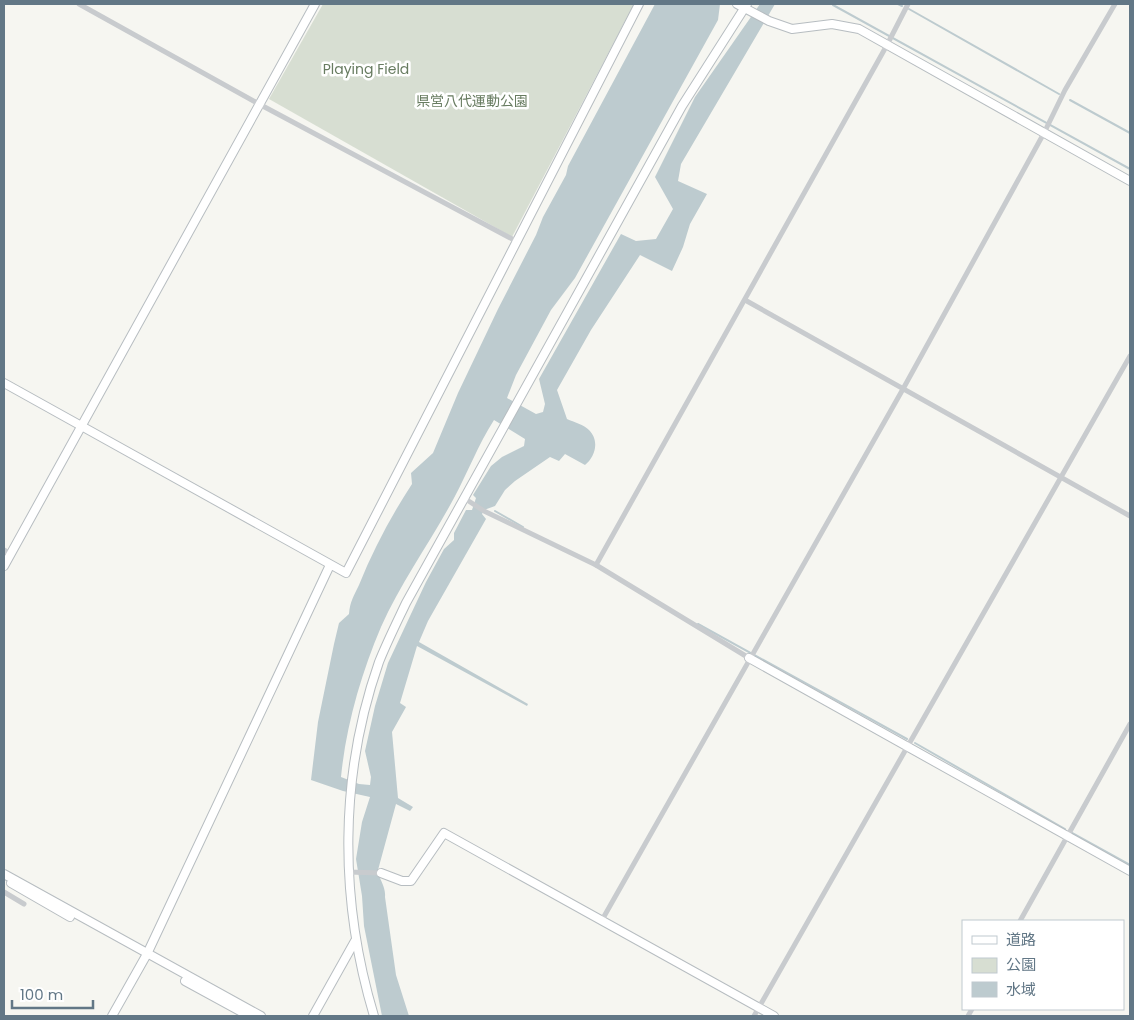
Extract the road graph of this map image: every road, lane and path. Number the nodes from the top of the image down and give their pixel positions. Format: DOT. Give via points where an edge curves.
graph roads {
  1 [pos="79,4"];
  2 [pos="315,4"];
  3 [pos="640,4"];
  4 [pos="908,4"];
  5 [pos="1115,4"];
  6 [pos="743,5"];
  7 [pos="888,45"];
  8 [pos="259,104"];
  9 [pos="1044,133"];
  10 [pos="1130,181"];
  11 [pos="516,241"];
  12 [pos="745,300"];
  13 [pos="1130,356"];
  14 [pos="4,383"];
  15 [pos="903,389"];
  16 [pos="81,427"];
  17 [pos="1061,478"];
  18 [pos="464,498"];
  19 [pos="1130,516"];
  20 [pos="7,552"];
  21 [pos="330,565"];
  22 [pos="596,565"];
  23 [pos="4,566"];
  24 [pos="750,655"];
  25 [pos="1130,724"];
  26 [pos="908,747"];
  27 [pos="1067,835"];
  28 [pos="1130,871"];
  29 [pos="352,872"];
  30 [pos="381,873"];
  31 [pos="4,874"];
  32 [pos="4,880"];
  33 [pos="4,892"];
  34 [pos="24,904"];
  35 [pos="602,920"];
  36 [pos="1021,920"];
  37 [pos="355,941"];
  38 [pos="145,957"];
  39 [pos="759,1008"];
  40 [pos="112,1016"];
  41 [pos="249,1016"];
  42 [pos="261,1016"];
  43 [pos="313,1016"];
  44 [pos="374,1016"];
  45 [pos="754,1016"];
  46 [pos="774,1016"];
  1 -- 8 [label="street"];
  2 -- 8 [label="street"];
  3 -- 11 [label="street"];
  4 -- 7 [label="street"];
  5 -- 9 [label="street"];
  6 -- 7 [label="street" via="769,21 792,28 832,24 847,26"];
  6 -- 18 [label="street" via="682,106"];
  7 -- 9 [label="street"];
  7 -- 12 [label="street" via="872,68"];
  8 -- 11 [label="street"];
  8 -- 16 [label="street"];
  9 -- 10 [label="street"];
  9 -- 15 [label="street"];
  11 -- 21 [label="street" via="346,574"];
  12 -- 15 [label="street"];
  12 -- 22 [label="street"];
  13 -- 17 [label="street"];
  14 -- 16 [label="street"];
  15 -- 17 [label="street"];
  15 -- 24 [label="street"];
  16 -- 20 [label="street"];
  16 -- 21 [label="street"];
  17 -- 19 [label="street"];
  17 -- 26 [label="street"];
  18 -- 22 [label="street" via="472,505"];
  18 -- 29 [label="street" via="406,603 380,660 364,714 352,783 348,822"];
  20 -- 23 [label="street"];
  21 -- 38 [label="street"];
  22 -- 24 [label="street"];
  24 -- 26 [label="street"];
  24 -- 35 [label="street"];
  25 -- 27 [label="street"];
  26 -- 27 [label="street"];
  26 -- 39 [label="street"];
  27 -- 28 [label="street"];
  27 -- 36 [label="street"];
  29 -- 30 [label="street"];
  29 -- 37 [label="street"];
  30 -- 35 [label="street" via="410,882 444,833"];
  31 -- 38 [label="street"];
  32 -- 38 [label="street"];
  33 -- 34 [label="street"];
  35 -- 39 [label="street"];
  37 -- 43 [label="street"];
  37 -- 44 [label="street"];
  38 -- 40 [label="street"];
  38 -- 41 [label="street"];
  38 -- 42 [label="street"];
  39 -- 45 [label="street"];
  39 -- 46 [label="street"];
}
